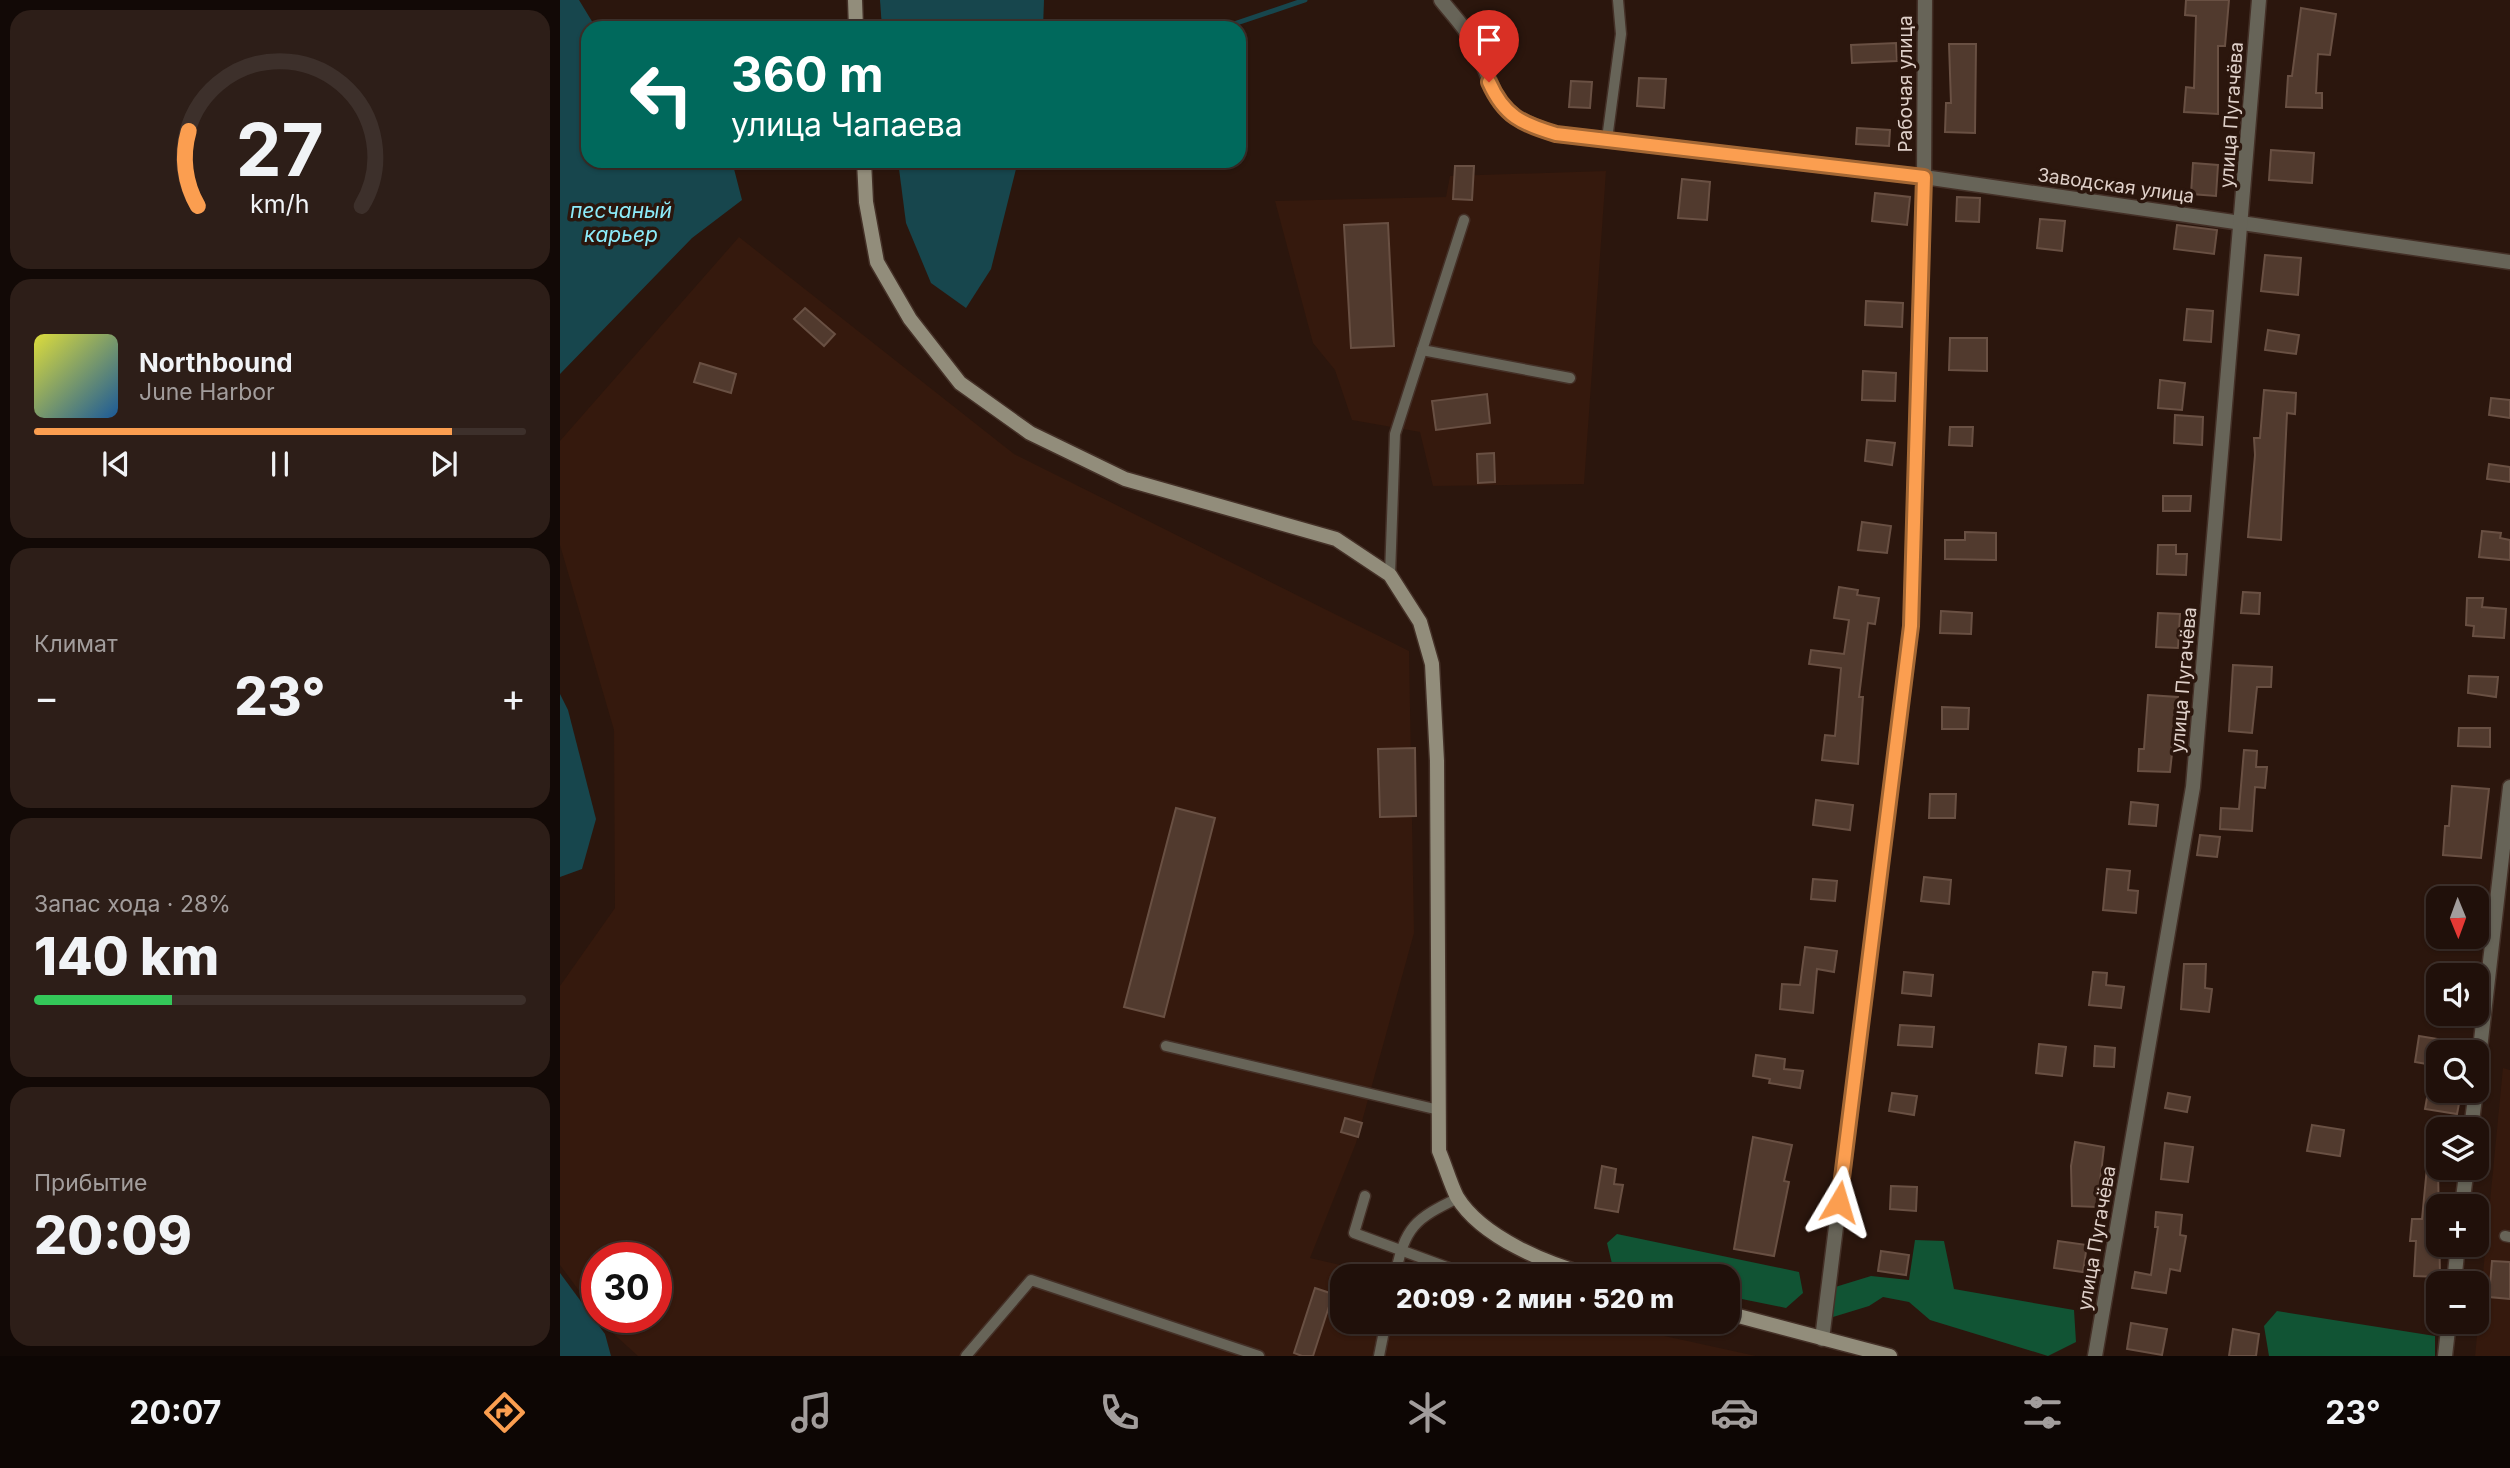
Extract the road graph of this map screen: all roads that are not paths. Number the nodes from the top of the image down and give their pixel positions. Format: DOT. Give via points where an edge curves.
graph roads {
  1 [pos="855,0"];
  2 [pos="1441,0"];
  3 [pos="1618,0"];
  4 [pos="1925,0"];
  5 [pos="2259,0"];
  6 [pos="856,21"];
  7 [pos="1607,139"];
  8 [pos="864,168"];
  9 [pos="1924,177"];
  10 [pos="1464,220"];
  11 [pos="2243,223"];
  12 [pos="2510,262"];
  13 [pos="1422,350"];
  14 [pos="1570,378"];
  15 [pos="1390,575"];
  16 [pos="2510,787"];
  17 [pos="2481,1040"];
  18 [pos="1166,1046"];
  19 [pos="1439,1110"];
  20 [pos="1366,1196"];
  21 [pos="1458,1198"];
  22 [pos="1400,1251"];
  23 [pos="1397,1264"];
  24 [pos="1437,1264"];
  25 [pos="1551,1264"];
  26 [pos="1740,1317"];
  27 [pos="1383,1334"];
  28 [pos="2448,1334"];
  29 [pos="1822,1339"];
  30 [pos="966,1356"];
  31 [pos="1258,1356"];
  32 [pos="1379,1356"];
  33 [pos="1890,1356"];
  34 [pos="2095,1356"];
  35 [pos="2445,1356"];
  1 -- 6 [label="street"];
  2 -- 7 [label="street, Заводская улица" via="1470,38 1499,104 1526,125 1556,134"];
  3 -- 7 [label="lane" via="1621,34"];
  4 -- 9 [label="street, Рабочая улица"];
  5 -- 11 [label="street, улица Пугачёва"];
  7 -- 9 [label="street, Заводская улица"];
  8 -- 15 [label="street" via="877,262 910,319 960,383 1030,433 1125,479 1336,539"];
  9 -- 11 [label="street, Заводская улица"];
  9 -- 29 [label="street, Рабочая улица" via="1911,626"];
  10 -- 13 [label="lane"];
  11 -- 12 [label="street, Заводская улица"];
  11 -- 34 [label="street, улица Пугачёва" via="2193,787"];
  13 -- 14 [label="lane"];
  13 -- 15 [label="lane" via="1395,434"];
  15 -- 19 [label="street" via="1420,622 1432,664"];
  16 -- 17 [label="street"];
  18 -- 19 [label="lane"];
  19 -- 21 [label="street" via="1439,1151"];
  20 -- 22 [label="lane" via="1354,1233"];
  21 -- 22 [label="lane" via="1420,1217"];
  21 -- 25 [label="street" via="1495,1235"];
  22 -- 23 [label="lane"];
  22 -- 24 [label="lane"];
  26 -- 29 [label="street"];
  27 -- 32 [label="lane"];
  28 -- 35 [label="street"];
  29 -- 33 [label="street"];
  30 -- 31 [label="lane" via="1031,1280"];
}
